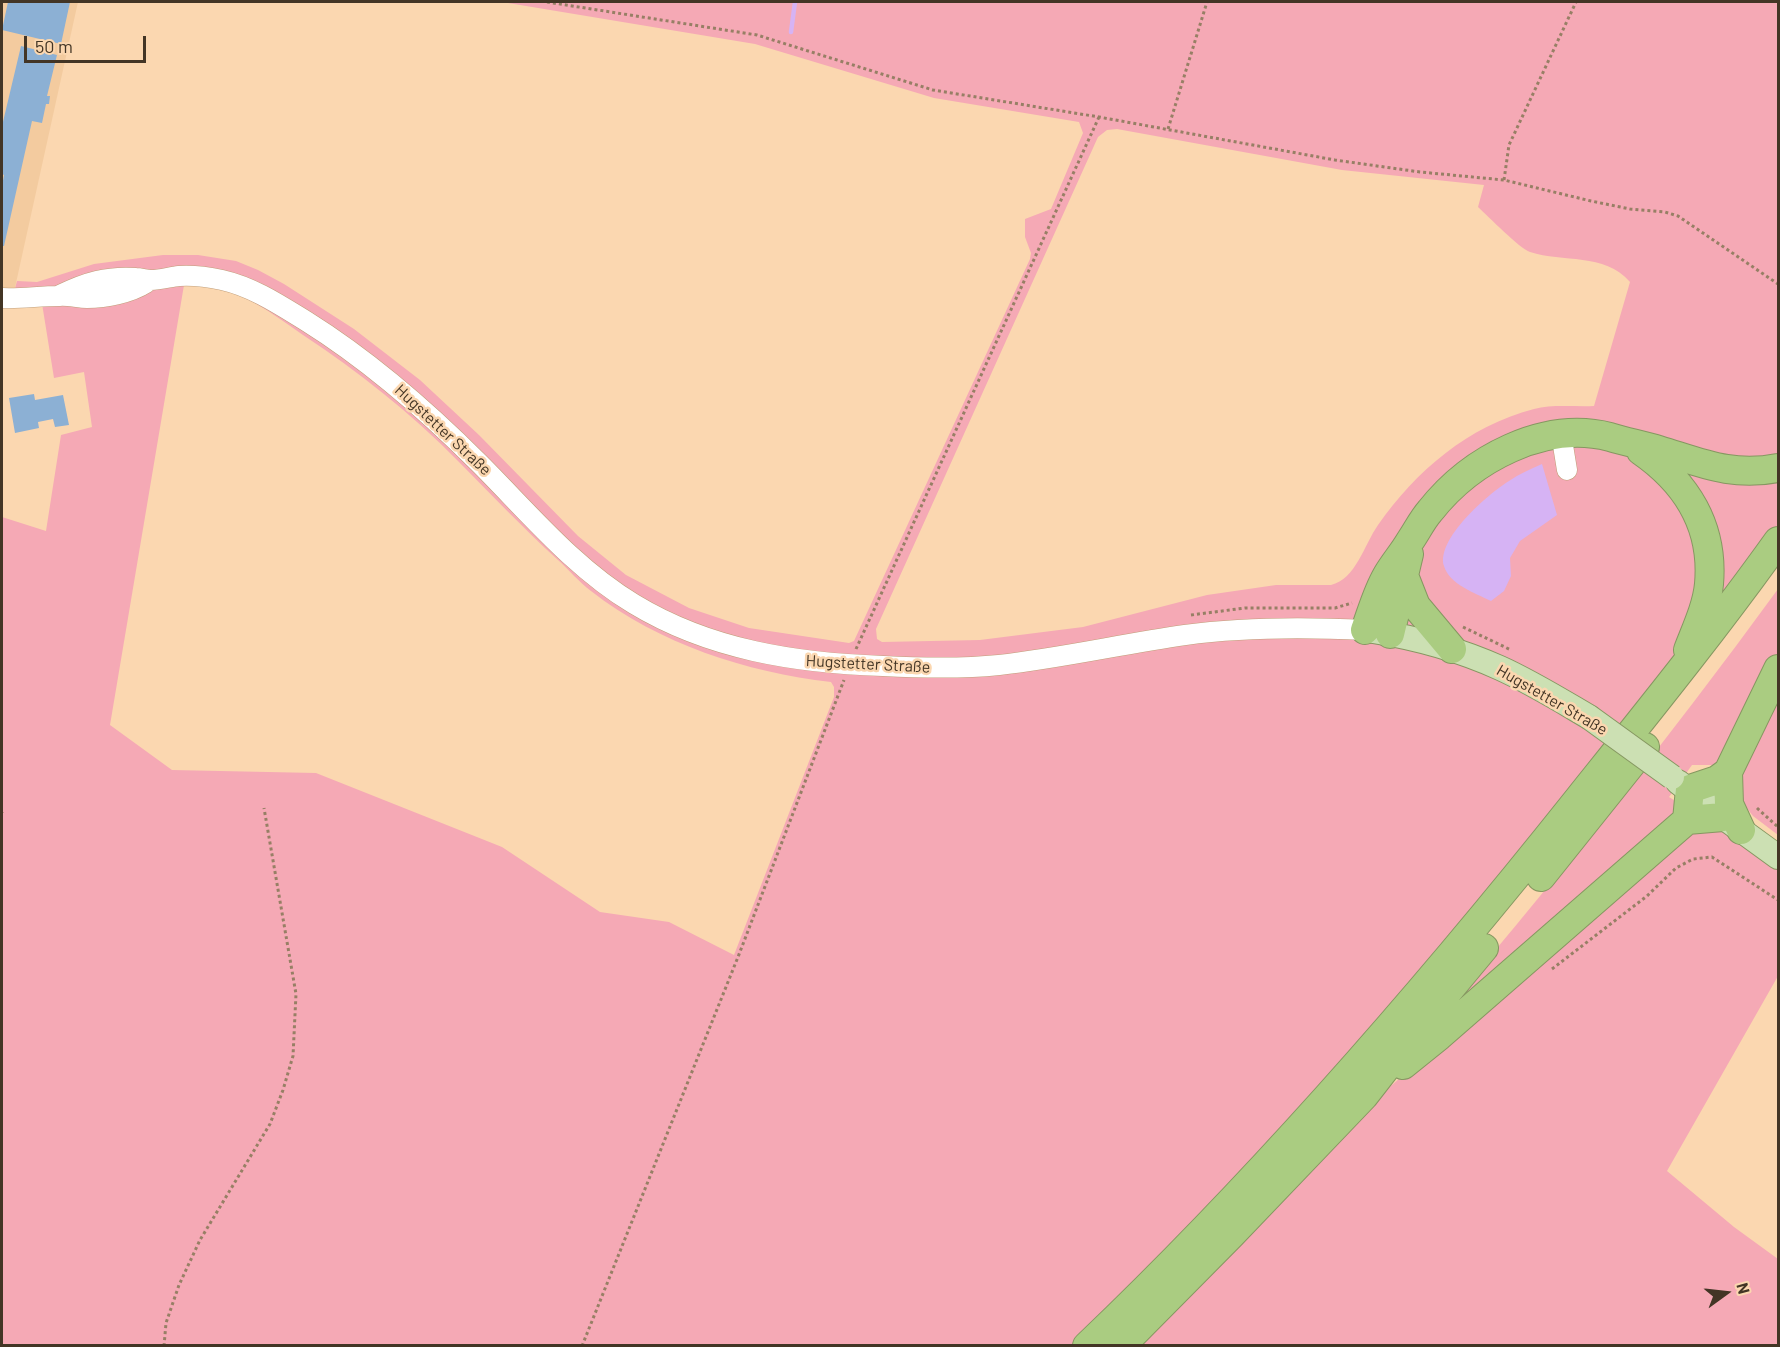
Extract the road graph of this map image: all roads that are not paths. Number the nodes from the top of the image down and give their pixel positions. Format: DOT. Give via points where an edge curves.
graph roads {
  1 [pos="2,298"];
  2 [pos="1561,433"];
  3 [pos="1629,443"];
  4 [pos="1779,468"];
  5 [pos="1567,470"];
  6 [pos="1412,539"];
  7 [pos="1779,541"];
  8 [pos="1779,570"];
  9 [pos="1405,578"];
  10 [pos="1378,632"];
  11 [pos="1452,649"];
  12 [pos="1779,669"];
  13 [pos="1681,670"];
  14 [pos="1728,772"];
  15 [pos="1680,783"];
  16 [pos="1687,820"];
  17 [pos="1732,824"];
  18 [pos="1779,857"];
  19 [pos="1364,1096"];
  20 [pos="1087,1346"];
  21 [pos="1120,1346"];
  1 -- 10 [label="street, Hugstetter Straße" via="60,295 83,283 103,279 184,276 225,280 246,287 323,331 405,392 594,576 677,627 723,644 790,659 930,668 996,665 1239,629 1314,627"];
  2 -- 3 [label="highway" via="1590,434"];
  2 -- 5 [label="street"];
  2 -- 6 [label="highway" via="1518,445 1470,473 1431,509"];
  3 -- 4 [label="highway" via="1725,470"];
  3 -- 13 [label="highway" via="1654,460 1686,492 1705,532 1709,586"];
  6 -- 9 [label="highway"];
  6 -- 10 [label="highway" via="1387,574 1374,602"];
  7 -- 13 [label="highway"];
  8 -- 19 [label="highway" via="1610,792"];
  9 -- 10 [label="highway"];
  9 -- 11 [label="highway" via="1416,606"];
  10 -- 11 [label="main road, Hugstetter Straße"];
  11 -- 15 [label="main road, Hugstetter Straße, bridge" via="1511,673 1589,717"];
  12 -- 14 [label="highway"];
  13 -- 20 [label="highway" via="1498,900 1351,1071"];
  14 -- 15 [label="highway" via="1717,780"];
  14 -- 17 [label="highway"];
  15 -- 16 [label="highway"];
  15 -- 17 [label="main road, Hugstetter Straße"];
  16 -- 17 [label="highway"];
  16 -- 19 [label="highway" via="1439,1036"];
  17 -- 18 [label="main road, Hugstetter Straße"];
  19 -- 21 [label="highway"];
}
